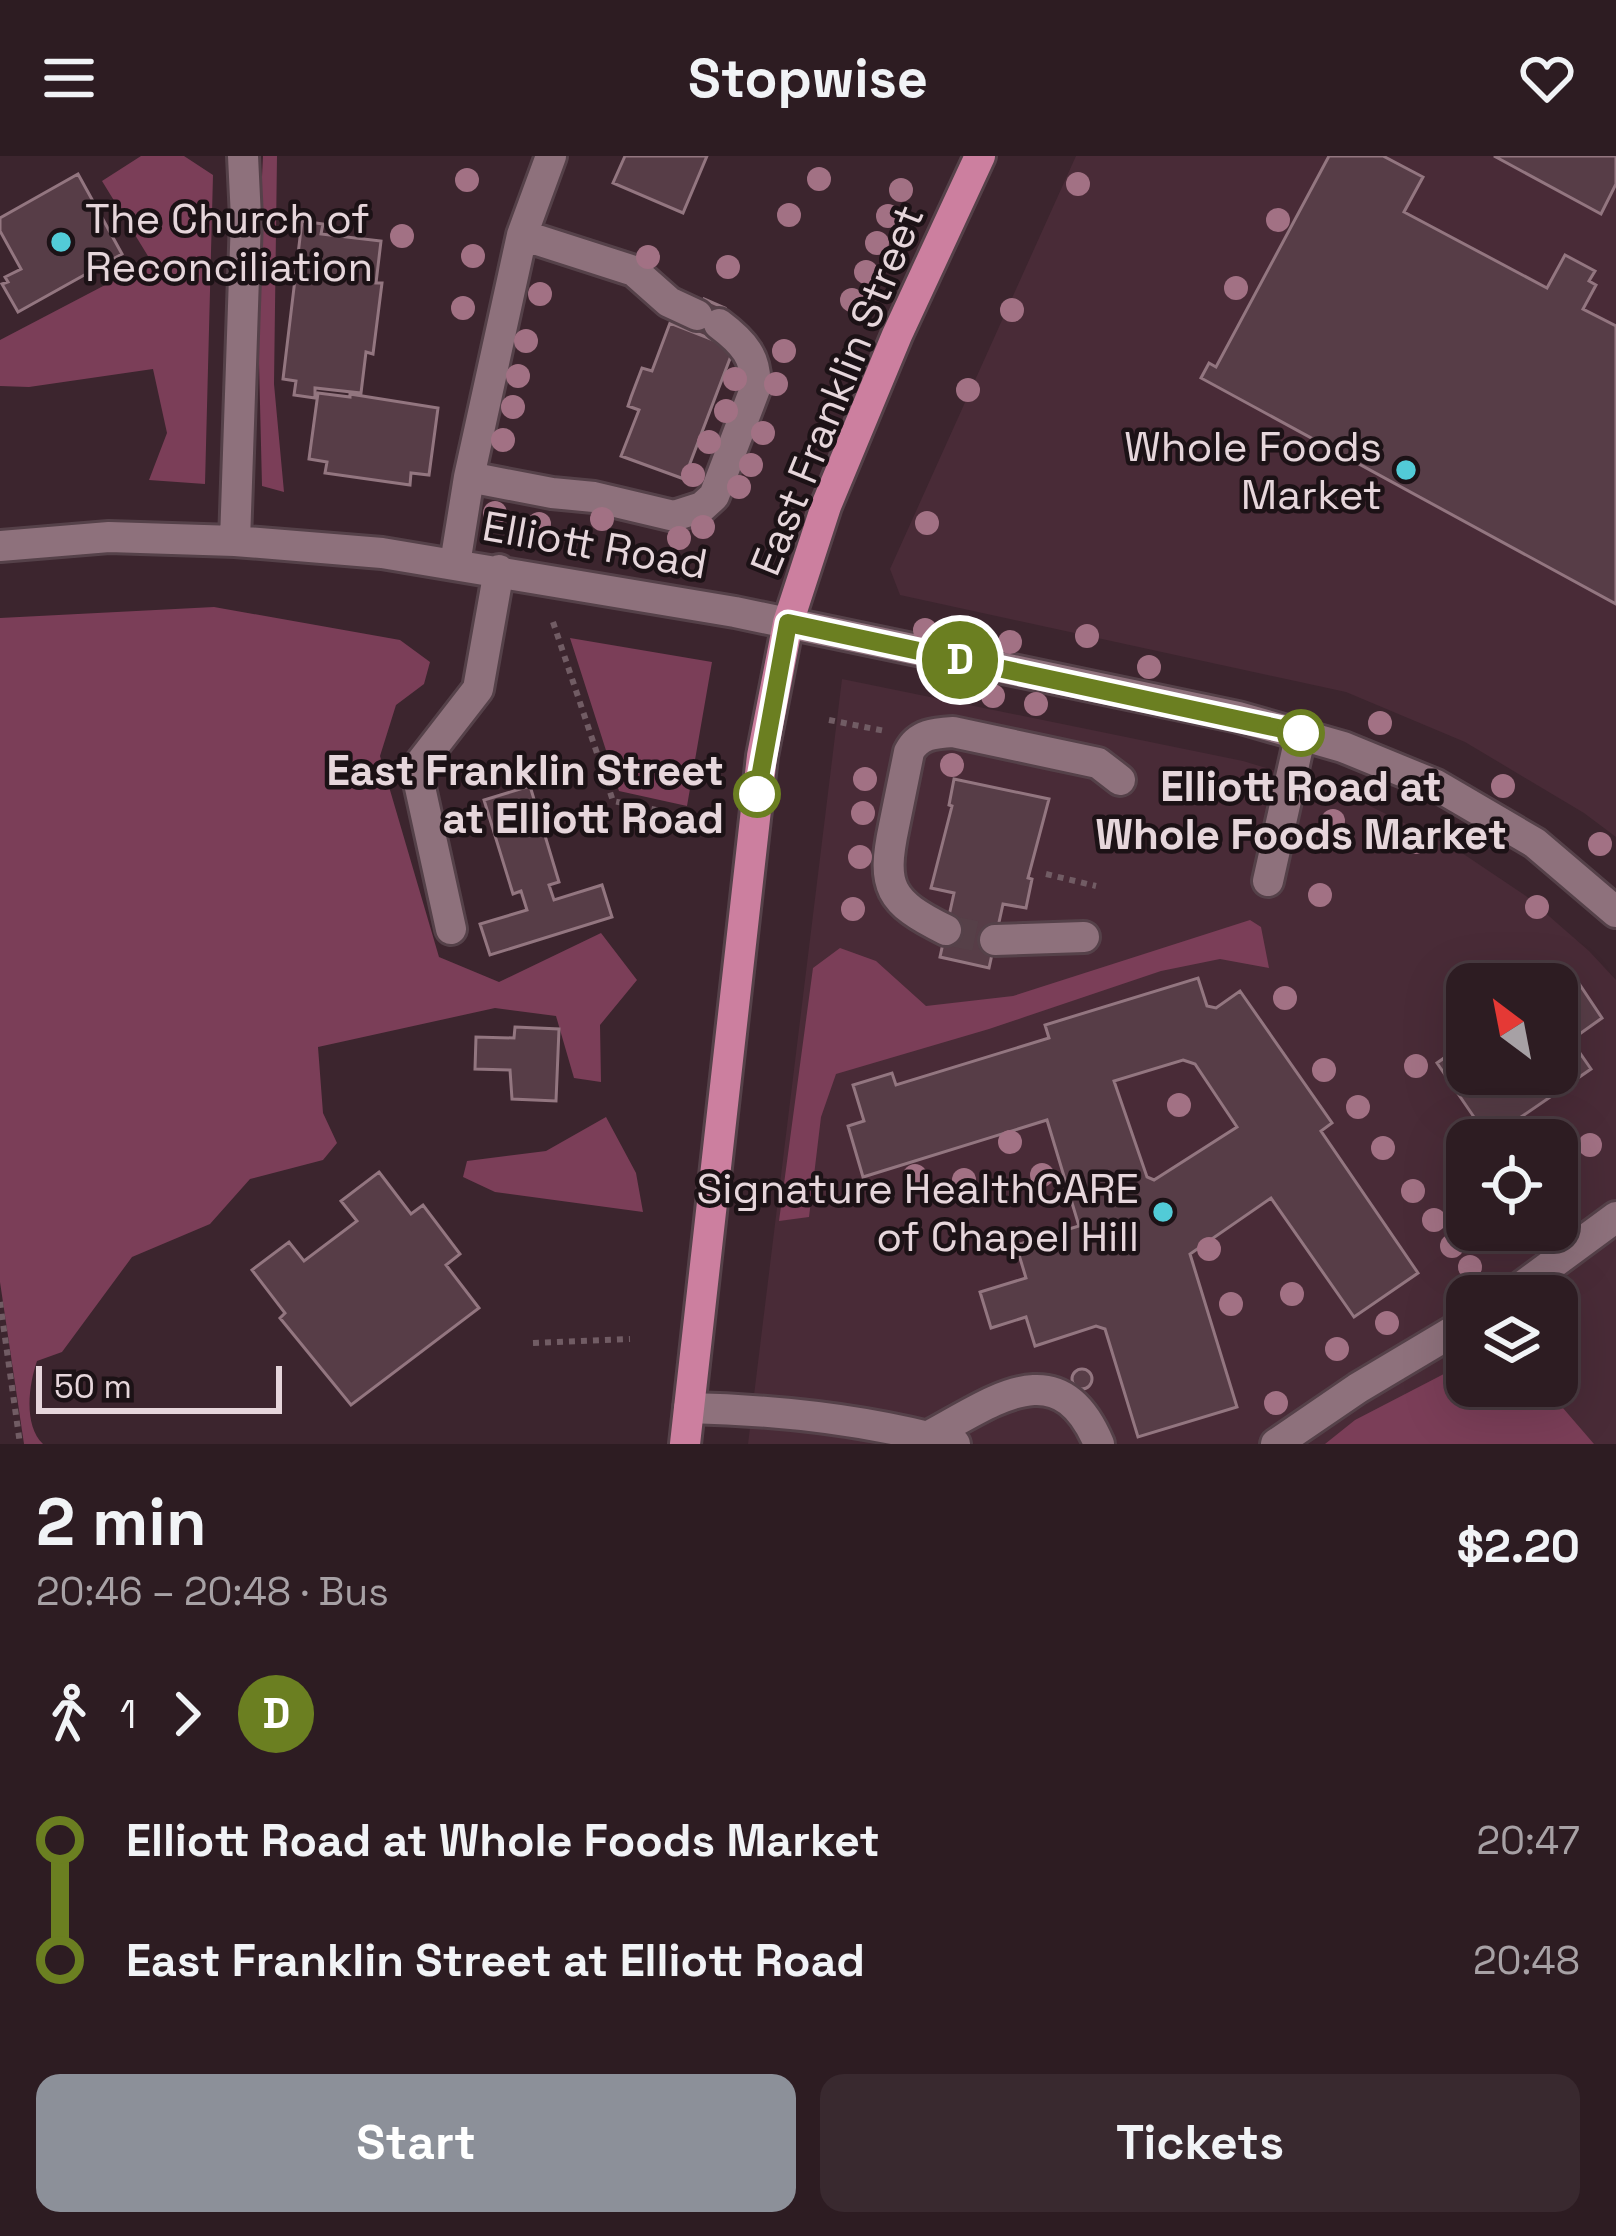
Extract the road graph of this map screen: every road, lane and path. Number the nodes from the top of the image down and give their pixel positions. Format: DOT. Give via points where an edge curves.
graph roads {
  1 [pos="243,156"];
  2 [pos="551,156"];
  3 [pos="980,156"];
  4 [pos="522,235"];
  5 [pos="469,477"];
  6 [pos="235,541"];
  7 [pos="0,546"];
  8 [pos="455,564"];
  9 [pos="499,570"];
  10 [pos="554,622"];
  11 [pos="788,623"];
  12 [pos="829,720"];
  13 [pos="1301,733"];
  14 [pos="898,734"];
  15 [pos="1120,780"];
  16 [pos="700,819"];
  17 [pos="1046,874"];
  18 [pos="1268,881"];
  19 [pos="1096,886"];
  20 [pos="1616,912"];
  21 [pos="451,929"];
  22 [pos="946,929"];
  23 [pos="1084,937"];
  24 [pos="995,940"];
  25 [pos="1616,1217"];
  26 [pos="1537,1275"];
  27 [pos="0,1301"];
  28 [pos="1446,1336"];
  29 [pos="630,1339"];
  30 [pos="533,1342"];
  31 [pos="689,1408"];
  32 [pos="941,1440"];
  33 [pos="20,1444"];
  34 [pos="685,1444"];
  35 [pos="1099,1444"];
  36 [pos="1276,1444"];
  1 -- 6 [label="street"];
  2 -- 4 [label="street"];
  3 -- 11 [label="main road, East Franklin Street" via="826,506"];
  4 -- 5 [label="street"];
  4 -- 5 [label="street" via="634,271 669,302 740,340 757,371 755,389 714,496 674,516"];
  5 -- 8 [label="street"];
  6 -- 7 [label="street, Elliott Road" via="109,537"];
  6 -- 8 [label="street, Elliott Road"];
  8 -- 9 [label="street, Elliott Road"];
  9 -- 11 [label="street, Elliott Road"];
  9 -- 21 [label="street" via="478,689 416,769"];
  10 -- 16 [label="path" via="613,800"];
  11 -- 13 [label="street, Elliott Road"];
  11 -- 31 [label="main road, East Franklin Street" via="762,756"];
  12 -- 14 [label="path"];
  13 -- 18 [label="street"];
  13 -- 20 [label="street, Elliott Road" via="1488,812"];
  15 -- 22 [label="street" via="1098,764 953,732 917,740 886,864 901,901"];
  17 -- 19 [label="path"];
  23 -- 24 [label="street"];
  25 -- 26 [label="street"];
  27 -- 33 [label="path"];
  28 -- 36 [label="street"];
  29 -- 30 [label="path"];
  31 -- 32 [label="street"];
  31 -- 34 [label="main road, East Franklin Street"];
  32 -- 35 [label="street" via="1003,1397 1036,1388 1073,1400"];
}
